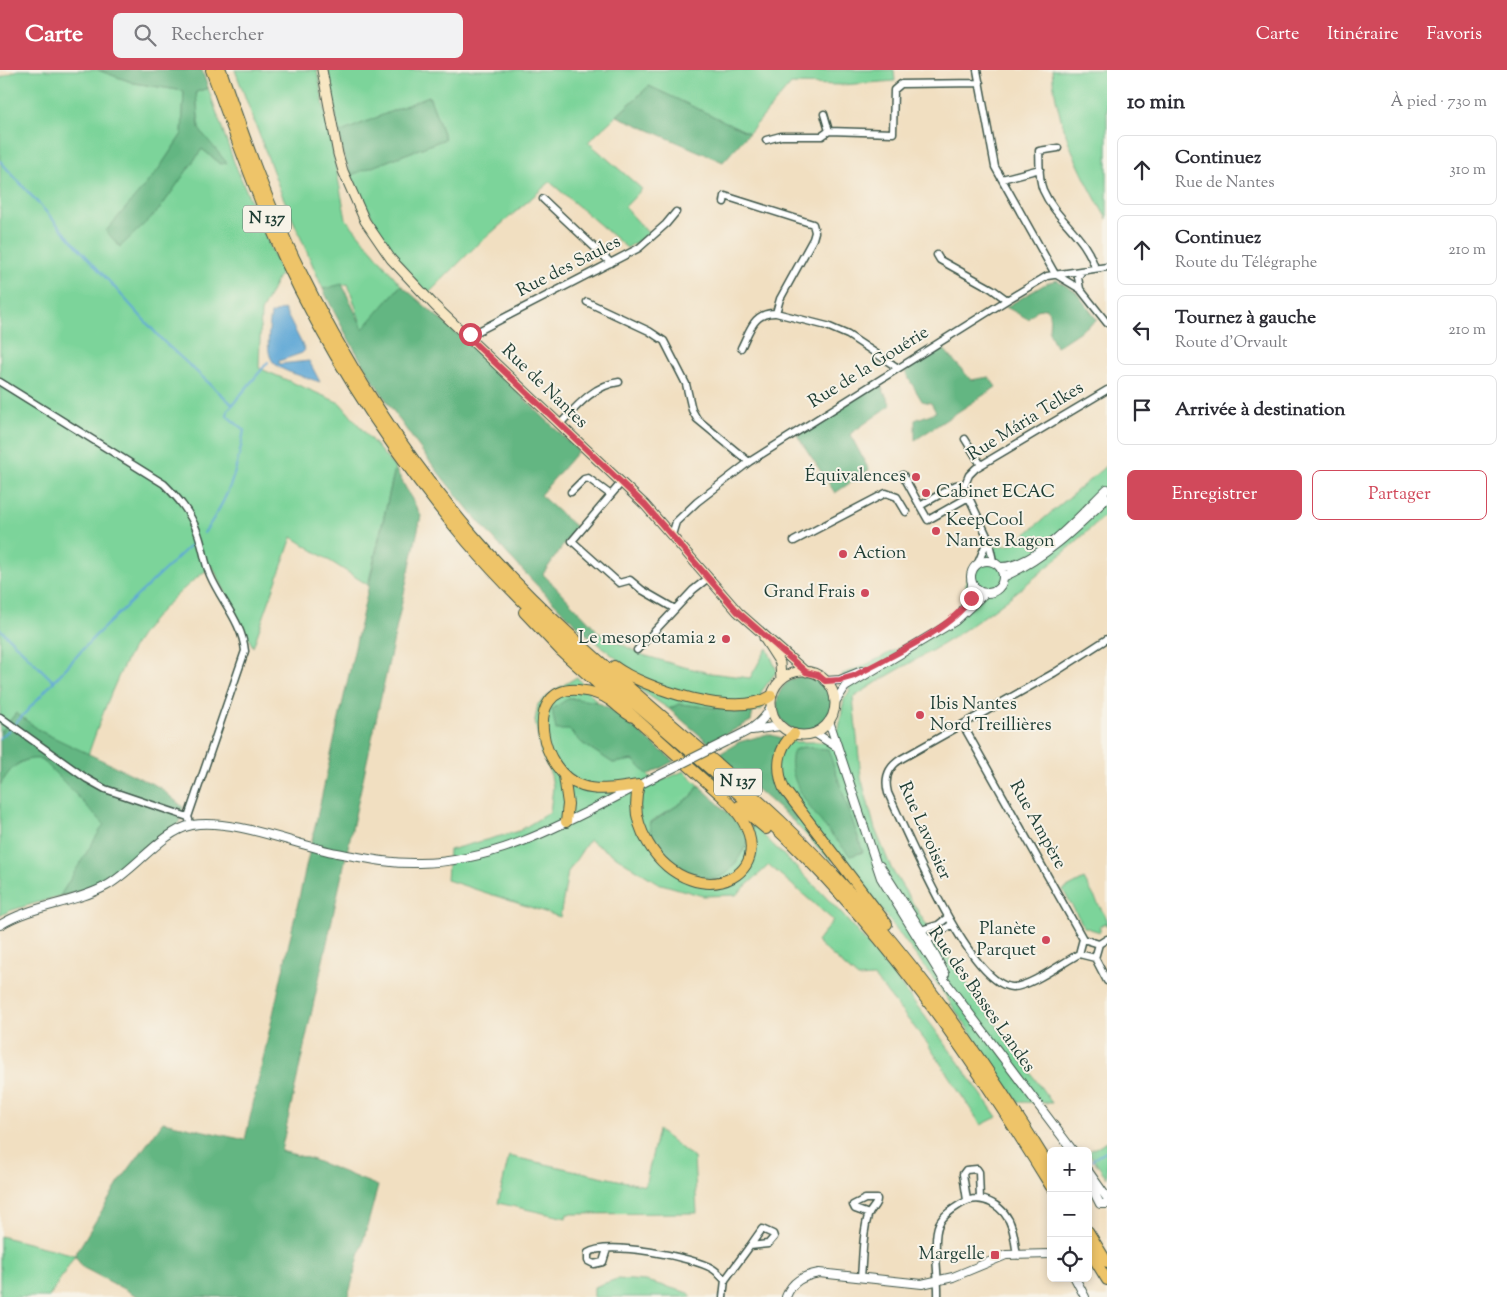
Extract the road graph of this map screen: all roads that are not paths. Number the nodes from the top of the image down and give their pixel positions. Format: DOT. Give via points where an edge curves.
graph roads {
  1 [pos="211,70"];
  2 [pos="221,70"];
  3 [pos="322,70"];
  4 [pos="977,70"];
  5 [pos="980,84"];
  6 [pos="824,114"];
  7 [pos="829,131"];
  8 [pos="766,140"];
  9 [pos="1058,148"];
  10 [pos="1040,170"];
  11 [pos="1002,179"];
  12 [pos="543,199"];
  13 [pos="724,202"];
  14 [pos="676,212"];
  15 [pos="937,255"];
  16 [pos="611,263"];
  17 [pos="1107,267"];
  18 [pos="1095,268"];
  19 [pos="1082,271"];
  20 [pos="1055,274"];
  21 [pos="1080,289"];
  22 [pos="1007,300"];
  23 [pos="587,302"];
  24 [pos="776,313"];
  25 [pos="1107,323"];
  26 [pos="467,336"];
  27 [pos="741,348"];
  28 [pos="898,368"];
  29 [pos="0,382"];
  30 [pos="619,382"];
  31 [pos="1107,390"];
  32 [pos="560,424"];
  33 [pos="965,439"];
  34 [pos="749,462"];
  35 [pos="982,465"];
  36 [pos="903,475"];
  37 [pos="621,483"];
  38 [pos="965,484"];
  39 [pos="1107,489"];
  40 [pos="571,492"];
  41 [pos="611,495"];
  42 [pos="968,498"];
  43 [pos="1107,498"];
  44 [pos="920,506"];
  45 [pos="906,512"];
  46 [pos="672,535"];
  47 [pos="988,538"];
  48 [pos="794,541"];
  49 [pos="993,561"];
  50 [pos="978,564"];
  51 [pos="1000,567"];
  52 [pos="1003,578"];
  53 [pos="707,579"];
  54 [pos="972,584"];
  55 [pos="510,589"];
  56 [pos="985,593"];
  57 [pos="675,609"];
  58 [pos="566,631"];
  59 [pos="762,634"];
  60 [pos="1107,639"];
  61 [pos="637,650"];
  62 [pos="806,672"];
  63 [pos="782,680"];
  64 [pos="825,681"];
  65 [pos="771,701"];
  66 [pos="834,702"];
  67 [pos="632,716"];
  68 [pos="0,717"];
  69 [pos="829,721"];
  70 [pos="963,725"];
  71 [pos="780,726"];
  72 [pos="750,730"];
  73 [pos="815,733"];
  74 [pos="794,734"];
  75 [pos="837,747"];
  76 [pos="671,749"];
  77 [pos="564,776"];
  78 [pos="639,785"];
  79 [pos="189,821"];
  80 [pos="566,822"];
  81 [pos="872,854"];
  82 [pos="807,860"];
  83 [pos="948,917"];
  84 [pos="907,922"];
  85 [pos="952,924"];
  86 [pos="0,925"];
  87 [pos="921,930"];
  88 [pos="1083,939"];
  89 [pos="1107,939"];
  90 [pos="927,940"];
  91 [pos="1099,944"];
  92 [pos="899,947"];
  93 [pos="1079,954"];
  94 [pos="1095,958"];
  95 [pos="1107,981"];
  96 [pos="961,1002"];
  97 [pos="1070,1147"];
  98 [pos="1047,1163"];
  99 [pos="1092,1177"];
  100 [pos="1047,1181"];
  101 [pos="1092,1188"];
  102 [pos="1107,1198"];
  103 [pos="980,1199"];
  104 [pos="967,1200"];
  105 [pos="1107,1204"];
  106 [pos="868,1214"];
  107 [pos="1092,1237"];
  108 [pos="750,1246"];
  109 [pos="607,1249"];
  110 [pos="1047,1254"];
  111 [pos="1017,1255"];
  112 [pos="1092,1256"];
  113 [pos="1107,1262"];
  114 [pos="861,1276"];
  115 [pos="725,1280"];
  116 [pos="1107,1280"];
  117 [pos="939,1282"];
  118 [pos="1077,1282"];
  119 [pos="723,1297"];
  120 [pos="786,1297"];
  121 [pos="938,1297"];
  122 [pos="1085,1297"];
  1 -- 55 [label="highway, N 137" via="272,230 334,354 419,482"];
  2 -- 58 [label="highway, N 137" via="261,181 297,264 363,385 406,450 457,515 505,570"];
  3 -- 26 [label="main road, Rue de Nantes" via="338,154 365,221 376,241 408,279"];
  4 -- 5 [label="street"];
  5 -- 7 [label="street" via="901,84 894,90 893,133"];
  5 -- 11 [label="street" via="995,167"];
  6 -- 7 [label="street"];
  7 -- 8 [label="street" via="822,136 781,136"];
  9 -- 10 [label="street" via="1039,152"];
  10 -- 11 [label="street"];
  10 -- 18 [label="street" via="1042,189 1073,234 1081,238"];
  11 -- 20 [label="street"];
  12 -- 16 [label="street"];
  13 -- 24 [label="street" via="725,196 813,224 813,239 780,299"];
  14 -- 16 [label="street, Rue des Saules" via="639,248"];
  15 -- 22 [label="street" via="940,260"];
  16 -- 26 [label="street, Rue des Saules"];
  17 -- 18 [label="street, Rue de la Gouérie"];
  18 -- 19 [label="street, Rue de la Gouérie"];
  19 -- 20 [label="street, Rue de la Gouérie"];
  19 -- 21 [label="street" via="1078,277"];
  20 -- 21 [label="street"];
  20 -- 22 [label="street, Rue de la Gouérie"];
  21 -- 25 [label="street"];
  22 -- 28 [label="street, Rue de la Gouérie"];
  23 -- 34 [label="street" via="664,342 686,384 697,418"];
  24 -- 27 [label="street" via="758,316"];
  24 -- 28 [label="street" via="848,335"];
  26 -- 32 [label="main road, Rue de Nantes"];
  28 -- 34 [label="street, Rue de la Gouérie"];
  29 -- 79 [label="street" via="164,484 182,503 197,530 210,575 234,616 246,651"];
  30 -- 32 [label="street" via="608,384 589,395"];
  31 -- 35 [label="street, Rue Mária Telkes"];
  32 -- 37 [label="main road, Rue de Nantes"];
  33 -- 35 [label="street"];
  34 -- 46 [label="street, Rue de la Gouérie" via="697,502 676,522"];
  35 -- 38 [label="street, Rue Mária Telkes" via="969,475"];
  36 -- 44 [label="street"];
  37 -- 41 [label="street"];
  37 -- 46 [label="main road, Rue de Nantes"];
  38 -- 42 [label="street, Rue Mária Telkes"];
  38 -- 44 [label="street" via="956,485"];
  39 -- 51 [label="street" via="1028,561"];
  40 -- 41 [label="street" via="588,478"];
  41 -- 57 [label="street" via="572,541 619,584 630,580"];
  42 -- 44 [label="street" via="928,520"];
  42 -- 47 [label="street, Rue Mária Telkes"];
  43 -- 52 [label="street" via="1050,551"];
  45 -- 48 [label="street" via="897,497 886,493"];
  46 -- 53 [label="main road, Rue de Nantes"];
  47 -- 49 [label="street, Rue Mária Telkes"];
  47 -- 50 [label="street"];
  49 -- 50 [label="street"];
  49 -- 51 [label="street"];
  50 -- 54 [label="street" via="971,574"];
  51 -- 52 [label="street"];
  52 -- 56 [label="street" via="999,587"];
  53 -- 57 [label="street"];
  53 -- 59 [label="main road, Rue de Nantes"];
  54 -- 56 [label="street"];
  54 -- 64 [label="street" via="971,598 944,625 854,676"];
  55 -- 67 [label="highway" via="513,600 539,629"];
  55 -- 82 [label="highway, N 137" via="565,643 750,805"];
  56 -- 66 [label="street" via="955,621 845,687"];
  57 -- 61 [label="street"];
  58 -- 65 [label="highway" via="576,634 623,673 666,692 696,700 743,704"];
  58 -- 92 [label="highway, N 137" via="782,822"];
  59 -- 62 [label="main road"];
  59 -- 63 [label="main road" via="780,663"];
  60 -- 70 [label="street, Rue Lavoisier"];
  62 -- 63 [label="main road" via="794,673"];
  62 -- 64 [label="main road"];
  63 -- 65 [label="main road"];
  64 -- 66 [label="main road"];
  65 -- 71 [label="main road"];
  65 -- 72 [label="street" via="761,721"];
  66 -- 69 [label="main road"];
  67 -- 76 [label="highway"];
  67 -- 77 [label="highway" via="610,700 591,692 571,690 558,695 545,710 542,722 552,759"];
  68 -- 79 [label="street" via="99,786"];
  69 -- 73 [label="main road"];
  69 -- 75 [label="street, Rue des Basses Landes"];
  70 -- 83 [label="street, Rue Lavoisier" via="894,764 886,780 888,793"];
  70 -- 88 [label="street, Rue Ampère"];
  71 -- 72 [label="street"];
  71 -- 74 [label="main road"];
  72 -- 78 [label="street, bridge"];
  73 -- 74 [label="main road"];
  73 -- 75 [label="street"];
  74 -- 92 [label="highway" via="786,742 780,758 784,789 897,937"];
  75 -- 81 [label="street, Rue des Basses Landes" via="850,777"];
  76 -- 78 [label="highway" via="724,796 741,816 752,845 744,868 727,881 706,884 681,876 666,866 652,851 639,823 636,806"];
  76 -- 82 [label="highway" via="796,856"];
  77 -- 78 [label="highway" via="589,788"];
  77 -- 80 [label="highway" via="568,804"];
  78 -- 80 [label="street"];
  79 -- 80 [label="street" via="242,829 370,859 419,864 492,852"];
  79 -- 86 [label="street" via="107,886"];
  81 -- 84 [label="street, Rue des Basses Landes" via="881,878"];
  81 -- 87 [label="street"];
  82 -- 100 [label="highway, N 137" via="873,931 932,1006 989,1088"];
  83 -- 85 [label="street"];
  83 -- 87 [label="street" via="938,925"];
  84 -- 90 [label="street"];
  84 -- 96 [label="street, Rue des Basses Landes"];
  85 -- 90 [label="street"];
  85 -- 93 [label="street" via="984,968 1004,986 1024,985"];
  87 -- 90 [label="street"];
  88 -- 91 [label="street"];
  88 -- 93 [label="street"];
  89 -- 91 [label="street"];
  90 -- 96 [label="street"];
  91 -- 94 [label="street"];
  92 -- 98 [label="highway, N 137" via="982,1060"];
  93 -- 94 [label="street"];
  94 -- 95 [label="street"];
  96 -- 97 [label="street, Rue des Basses Landes"];
  99 -- 102 [label="street"];
  101 -- 105 [label="street" via="1100,1204"];
  103 -- 104 [label="street"];
  103 -- 104 [label="street" via="979,1172 971,1169 963,1174"];
  103 -- 111 [label="street" via="990,1201 1007,1217"];
  104 -- 117 [label="street" via="938,1225 935,1241"];
  106 -- 114 [label="street"];
  107 -- 113 [label="highway"];
  108 -- 115 [label="street"];
  109 -- 115 [label="street" via="652,1251 684,1258 713,1269"];
  110 -- 111 [label="street"];
  111 -- 117 [label="street" via="1006,1255"];
  112 -- 116 [label="highway"];
  114 -- 117 [label="street" via="922,1284"];
  114 -- 120 [label="street" via="819,1273 806,1276 795,1282"];
  115 -- 119 [label="street"];
  117 -- 121 [label="street"];
  118 -- 122 [label="street"];
}
